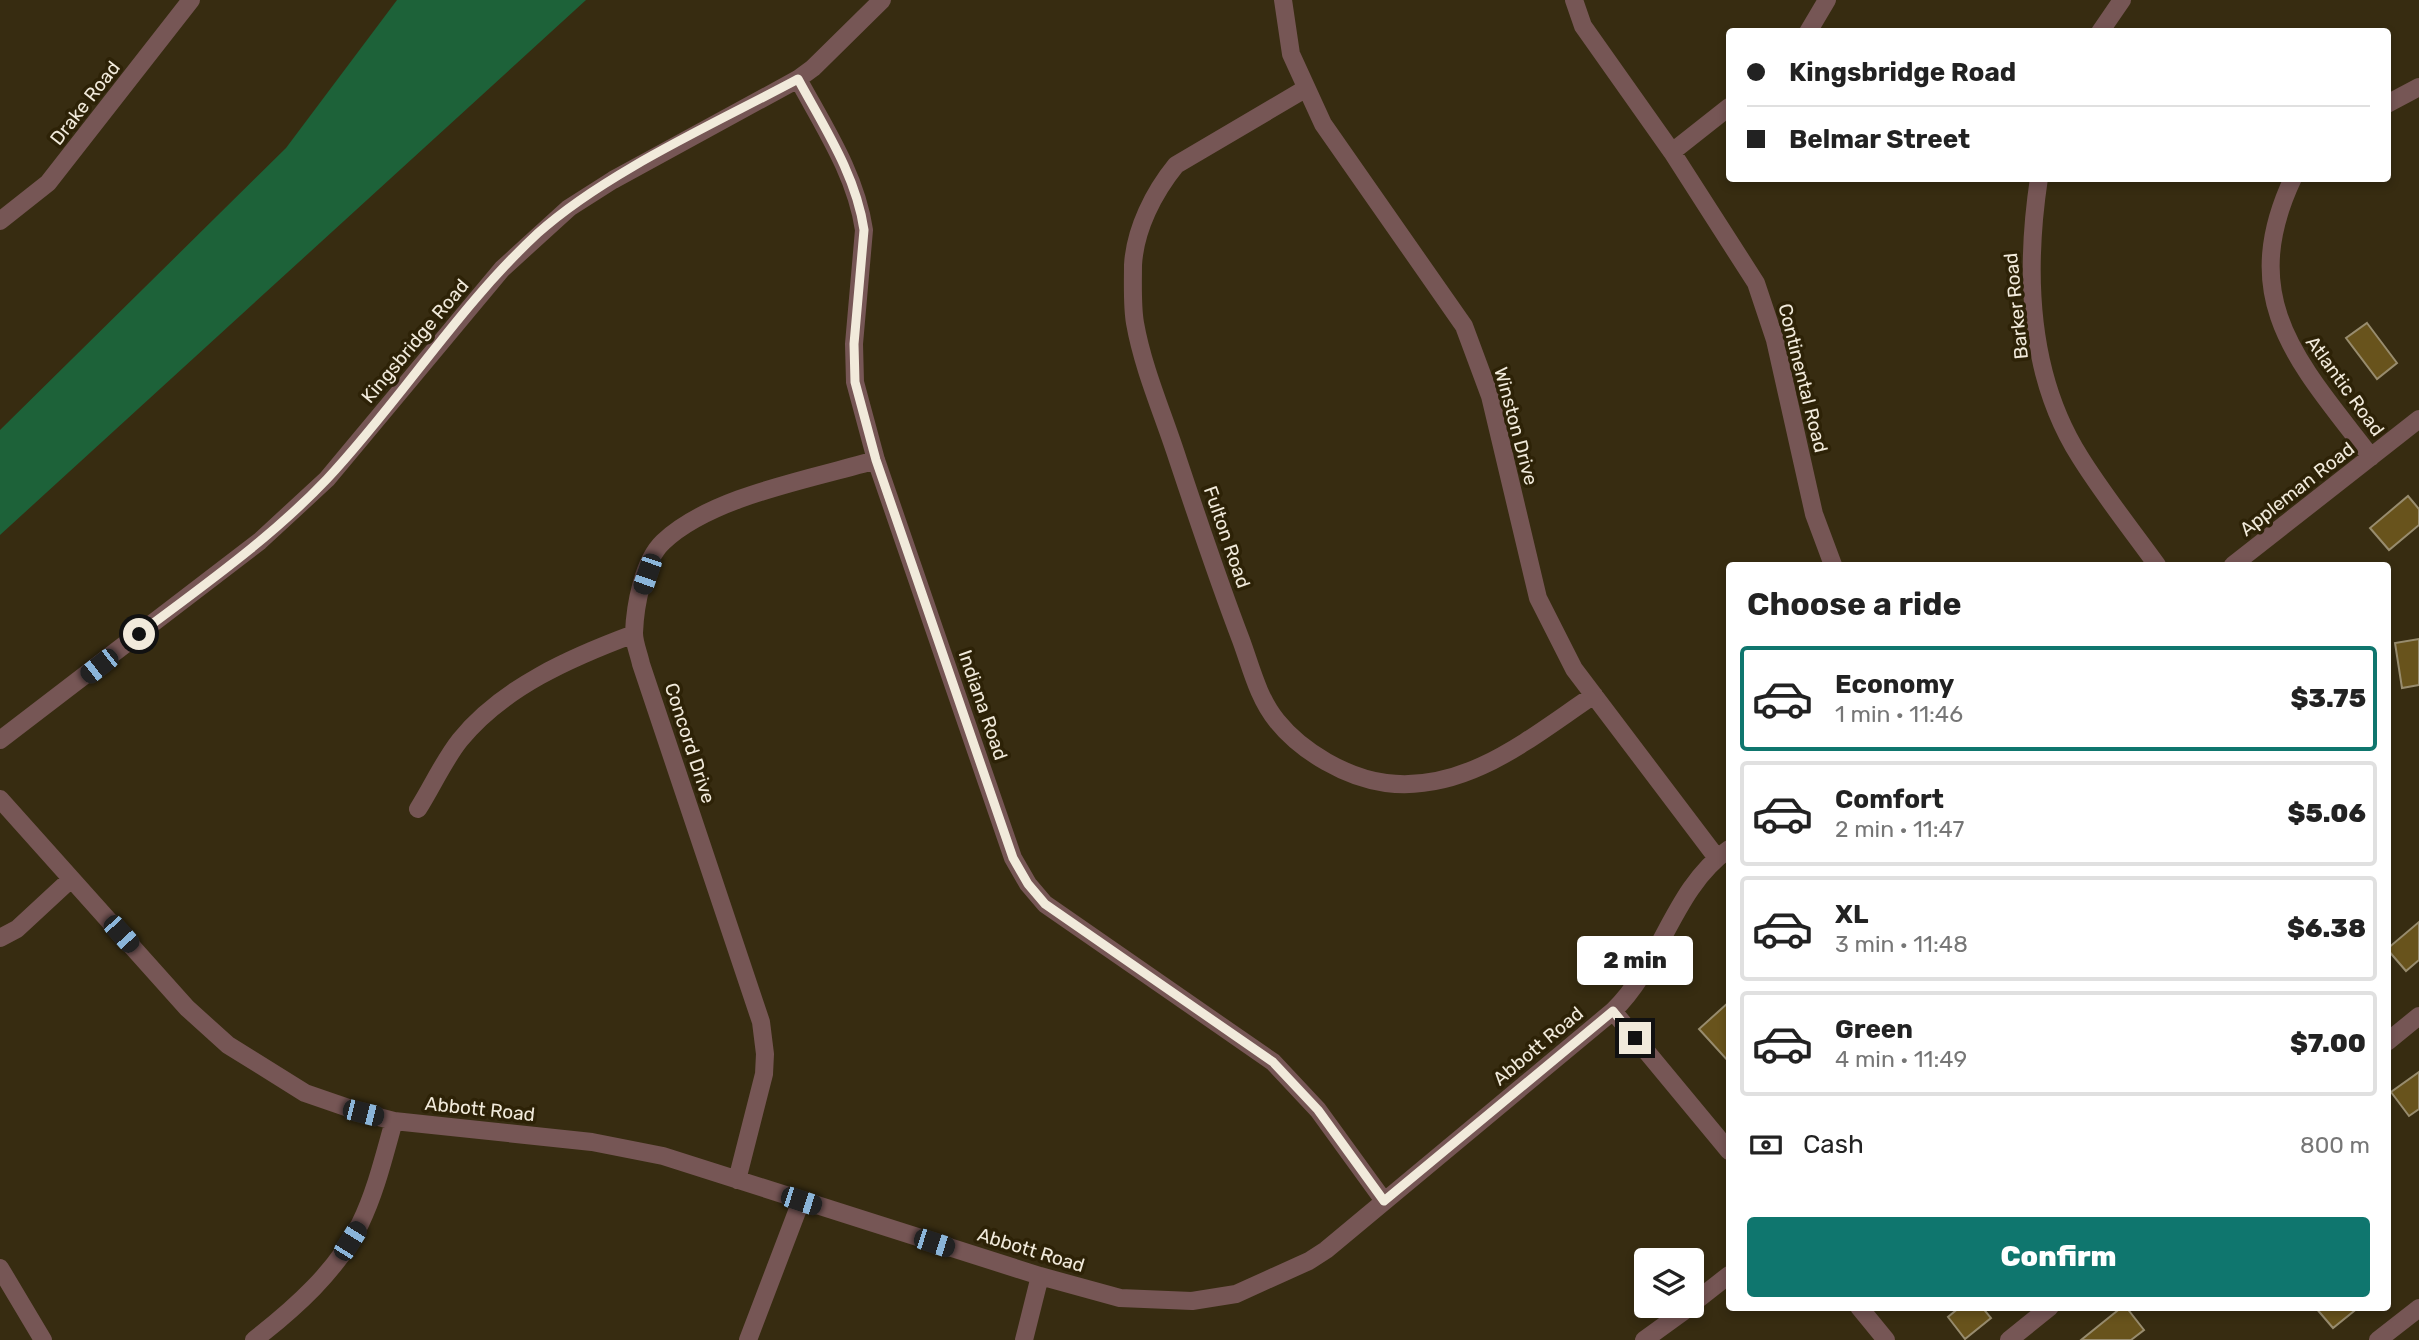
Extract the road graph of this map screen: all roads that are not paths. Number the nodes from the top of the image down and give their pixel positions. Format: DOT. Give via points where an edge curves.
graph roads {
  1 [pos="191,0"];
  2 [pos="882,0"];
  3 [pos="1283,0"];
  4 [pos="1574,0"];
  5 [pos="1827,0"];
  6 [pos="2122,0"];
  7 [pos="1810,28"];
  8 [pos="2103,28"];
  9 [pos="798,79"];
  10 [pos="2419,87"];
  11 [pos="1306,89"];
  12 [pos="2391,102"];
  13 [pos="1726,109"];
  14 [pos="1672,152"];
  15 [pos="2039,182"];
  16 [pos="2291,182"];
  17 [pos="0,221"];
  18 [pos="2419,419"];
  19 [pos="2371,457"];
  20 [pos="876,460"];
  21 [pos="1832,562"];
  22 [pos="2155,562"];
  23 [pos="2237,562"];
  24 [pos="634,634"];
  25 [pos="1594,695"];
  26 [pos="0,740"];
  27 [pos="0,799"];
  28 [pos="418,809"];
  29 [pos="1723,853"];
  30 [pos="71,879"];
  31 [pos="0,938"];
  32 [pos="1613,1011"];
  33 [pos="2419,1016"];
  34 [pos="2391,1039"];
  35 [pos="394,1121"];
  36 [pos="1726,1147"];
  37 [pos="737,1180"];
  38 [pos="801,1201"];
  39 [pos="1384,1201"];
  40 [pos="0,1268"];
  41 [pos="1040,1276"];
  42 [pos="1726,1277"];
  43 [pos="1704,1295"];
  44 [pos="2419,1308"];
  45 [pos="1861,1311"];
  46 [pos="2045,1311"];
  47 [pos="1674,1318"];
  48 [pos="43,1340"];
  49 [pos="254,1340"];
  50 [pos="748,1340"];
  51 [pos="1024,1340"];
  52 [pos="1644,1340"];
  53 [pos="1885,1340"];
  54 [pos="2009,1340"];
  55 [pos="2378,1340"];
  1 -- 17 [label="street, Drake Road" via="48,183"];
  2 -- 9 [label="street, Kingsbridge Road"];
  3 -- 11 [label="street, Winston Drive" via="1292,54"];
  4 -- 14 [label="street, Continental Road" via="1583,26"];
  5 -- 7 [label="street"];
  6 -- 8 [label="street"];
  9 -- 20 [label="street, Indiana Road" via="850,177 861,211 864,230 855,382"];
  9 -- 26 [label="street, Kingsbridge Road" via="613,180 548,225 502,269 327,479 260,541"];
  10 -- 12 [label="street"];
  11 -- 25 [label="street, Winston Drive" via="1322,124 1464,326 1490,396 1538,598 1574,669"];
  11 -- 25 [label="street, Fulton Road" via="1176,165 1160,184 1133,263 1135,323 1153,385 1263,699 1278,722 1321,758 1362,778 1421,784 1462,776 1502,757"];
  13 -- 14 [label="street"];
  14 -- 21 [label="street, Continental Road" via="1756,283 1775,340 1814,514"];
  15 -- 22 [label="street, Barker Road" via="2029,267 2042,362 2060,420 2079,456"];
  16 -- 19 [label="street, Atlantic Road" via="2275,223 2271,297 2289,345"];
  18 -- 19 [label="street, Appleman Road"];
  19 -- 23 [label="street, Appleman Road"];
  20 -- 24 [label="street, Concord Drive" via="696,517 662,543 652,558"];
  20 -- 39 [label="street, Indiana Road" via="1013,858 1028,884 1045,904 1273,1062 1318,1110"];
  24 -- 28 [label="street" via="544,673 489,711 460,741"];
  24 -- 37 [label="street, Concord Drive" via="761,1022 764,1074"];
  25 -- 29 [label="street, Winston Drive"];
  27 -- 30 [label="street, Abbott Road"];
  29 -- 32 [label="street, Abbott Road" via="1688,889 1662,944"];
  30 -- 31 [label="street" via="17,929"];
  30 -- 35 [label="street, Abbott Road" via="187,1008 228,1045 305,1093"];
  32 -- 36 [label="street"];
  32 -- 39 [label="street, Abbott Road"];
  33 -- 34 [label="street"];
  35 -- 37 [label="street, Abbott Road" via="592,1142 663,1156"];
  35 -- 49 [label="street" via="360,1226 341,1256 285,1316"];
  37 -- 38 [label="street, Abbott Road"];
  38 -- 41 [label="street, Abbott Road"];
  38 -- 50 [label="street"];
  39 -- 41 [label="street, Abbott Road" via="1309,1261 1236,1294 1192,1301 1120,1298"];
  40 -- 48 [label="street"];
  41 -- 51 [label="street"];
  42 -- 43 [label="street"];
  44 -- 55 [label="street"];
  45 -- 53 [label="street"];
  46 -- 54 [label="street"];
  47 -- 52 [label="street"];
}
